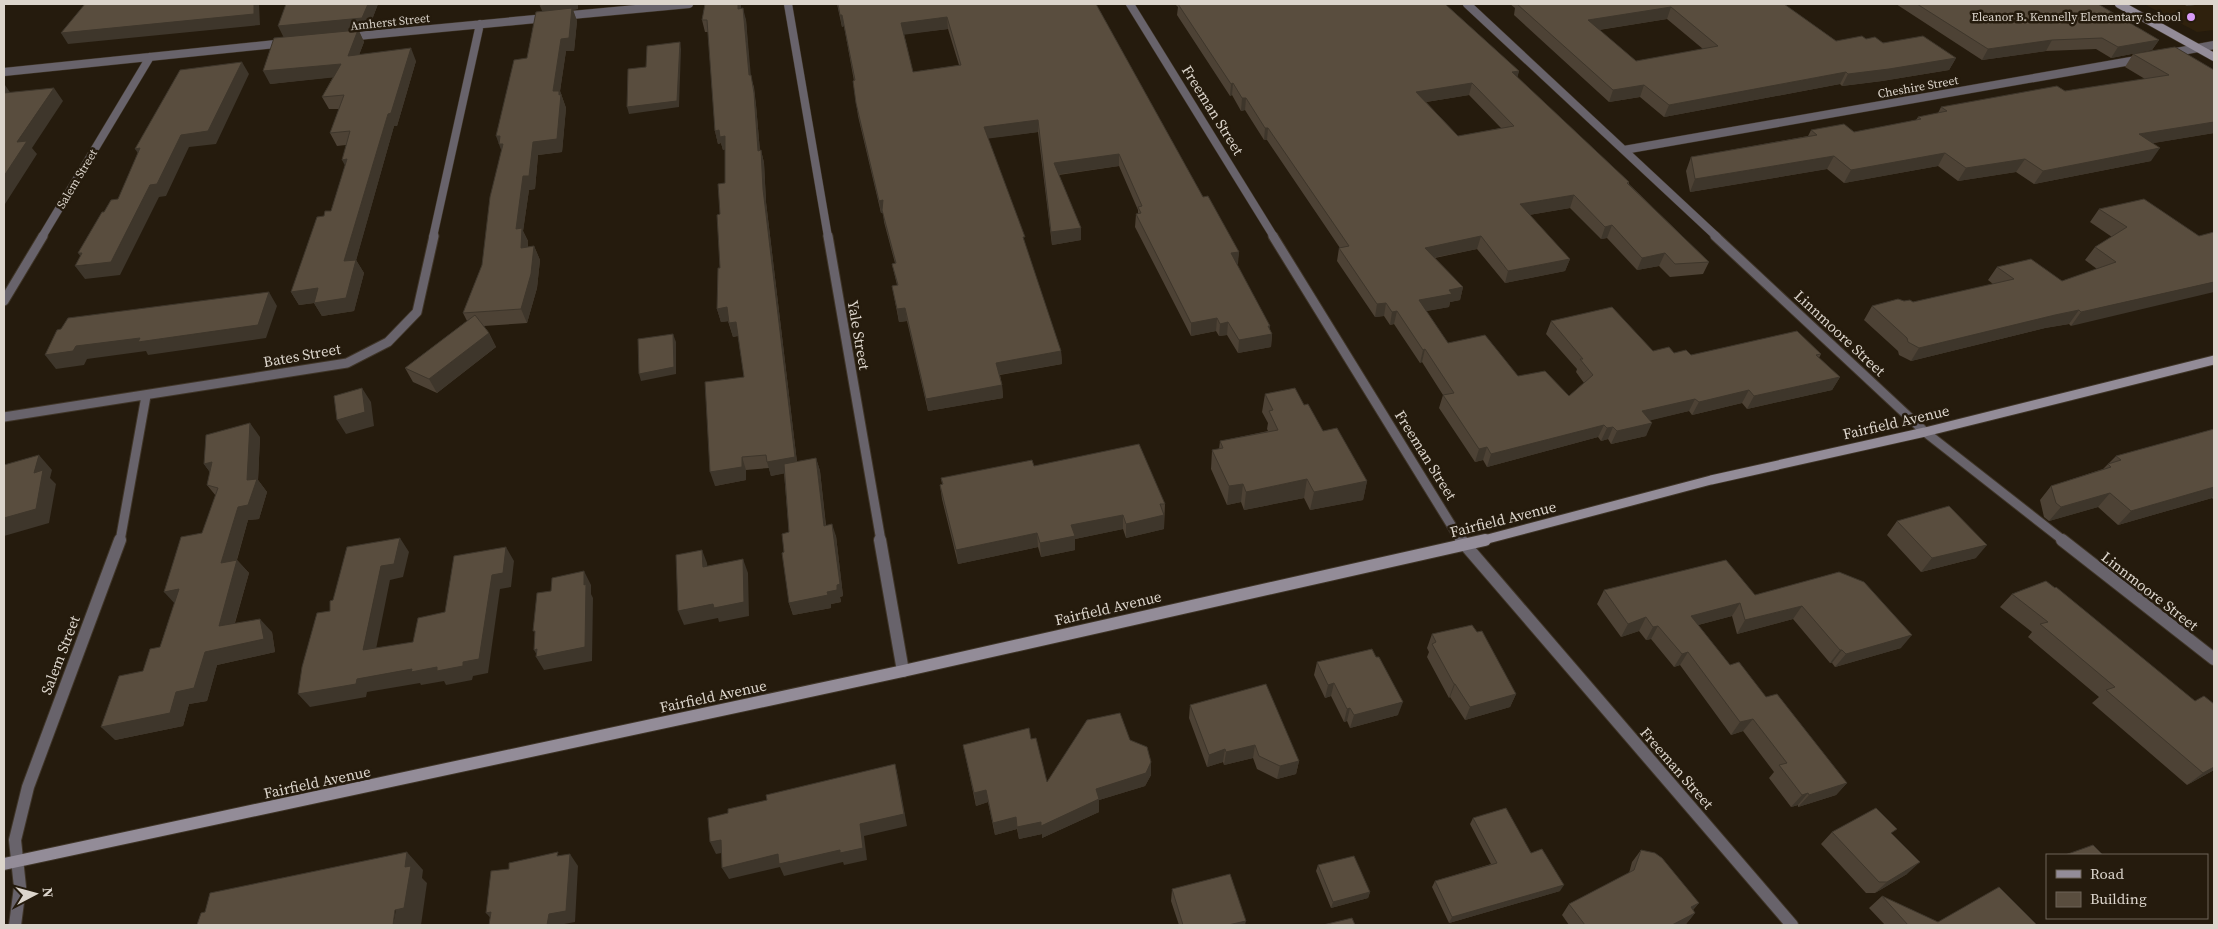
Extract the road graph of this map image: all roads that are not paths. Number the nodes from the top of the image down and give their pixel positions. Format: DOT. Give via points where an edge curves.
graph roads {
  1 [pos="689,4"];
  2 [pos="788,4"];
  3 [pos="1130,4"];
  4 [pos="1467,4"];
  5 [pos="2119,4"];
  6 [pos="480,24"];
  7 [pos="334,39"];
  8 [pos="296,42"];
  9 [pos="2214,45"];
  10 [pos="2198,48"];
  11 [pos="2164,55"];
  12 [pos="2214,56"];
  13 [pos="150,57"];
  14 [pos="2154,57"];
  15 [pos="4,72"];
  16 [pos="1624,150"];
  17 [pos="4,301"];
  18 [pos="2214,360"];
  19 [pos="146,396"];
  20 [pos="4,417"];
  21 [pos="1925,432"];
  22 [pos="1464,545"];
  23 [pos="2214,659"];
  24 [pos="903,671"];
  25 [pos="10,863"];
  26 [pos="15,925"];
  27 [pos="1792,925"];
  1 -- 6 [label="street, Amherst Street"];
  2 -- 24 [label="street, Yale Street"];
  3 -- 22 [label="street, Freeman Street"];
  4 -- 16 [label="street, Linnmoore Street"];
  5 -- 10 [label="main road"];
  6 -- 7 [label="street, Amherst Street"];
  6 -- 19 [label="street, Bates Street" via="417,312 388,342 347,363"];
  8 -- 13 [label="street"];
  9 -- 10 [label="street"];
  10 -- 11 [label="street"];
  10 -- 12 [label="main road"];
  13 -- 15 [label="street"];
  13 -- 17 [label="street, Salem Street"];
  14 -- 16 [label="street, Cheshire Street"];
  16 -- 21 [label="street, Linnmoore Street"];
  18 -- 21 [label="main road, Fairfield Avenue"];
  19 -- 20 [label="street, Bates Street"];
  19 -- 25 [label="street, Salem Street" via="119,547 28,786"];
  21 -- 22 [label="main road, Fairfield Avenue" via="1728,476"];
  21 -- 23 [label="street, Linnmoore Street"];
  22 -- 24 [label="main road, Fairfield Avenue"];
  22 -- 27 [label="street, Freeman Street"];
  24 -- 25 [label="main road, Fairfield Avenue"];
  25 -- 26 [label="street, Salem Street" via="20,885"];
}
